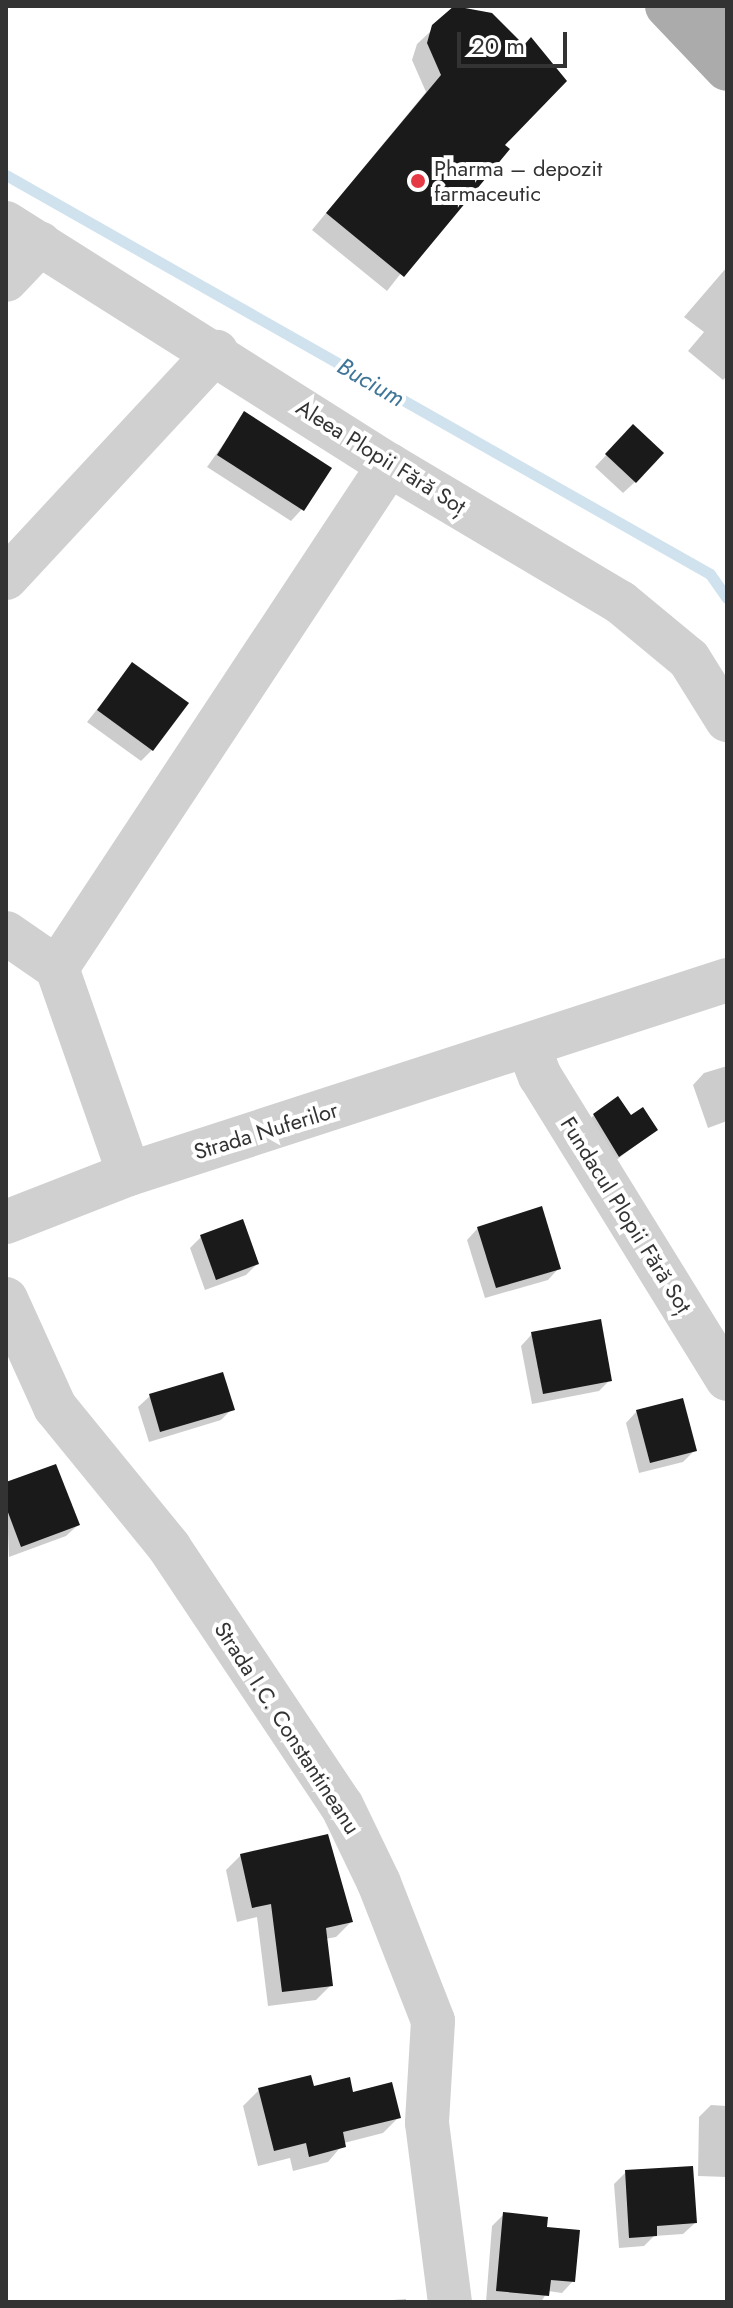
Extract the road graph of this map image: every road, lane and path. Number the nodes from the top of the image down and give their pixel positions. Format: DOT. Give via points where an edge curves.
graph roads {
  1 [pos="667,6"];
  2 [pos="719,6"];
  3 [pos="727,14"];
  4 [pos="727,69"];
  5 [pos="23,233"];
  6 [pos="6,280"];
  7 [pos="216,352"];
  8 [pos="389,465"];
  9 [pos="6,578"];
  10 [pos="727,720"];
  11 [pos="6,933"];
  12 [pos="57,968"];
  13 [pos="727,980"];
  14 [pos="529,1048"];
  15 [pos="129,1174"];
  16 [pos="6,1222"];
  17 [pos="6,1299"];
  18 [pos="727,1379"];
  19 [pos="450,2302"];
  1 -- 4 [label="main road"];
  2 -- 3 [label="main road"];
  5 -- 6 [label="street"];
  5 -- 7 [label="street, Aleea Plopii Fără Soț"];
  7 -- 8 [label="street, Aleea Plopii Fără Soț"];
  7 -- 9 [label="street"];
  8 -- 10 [label="street, Aleea Plopii Fără Soț" via="620,602 689,659"];
  8 -- 12 [label="street"];
  11 -- 12 [label="street"];
  12 -- 15 [label="street"];
  13 -- 14 [label="street, Strada Nuferilor"];
  14 -- 15 [label="street, Strada Nuferilor"];
  14 -- 18 [label="street, Fundacul Plopii Fără Soț" via="540,1076"];
  15 -- 16 [label="street, Strada Nuferilor"];
  17 -- 19 [label="street, Strada I.C. Constantineanu" via="55,1407 169,1547 342,1806 379,1883 433,2021 427,2123"];
}
